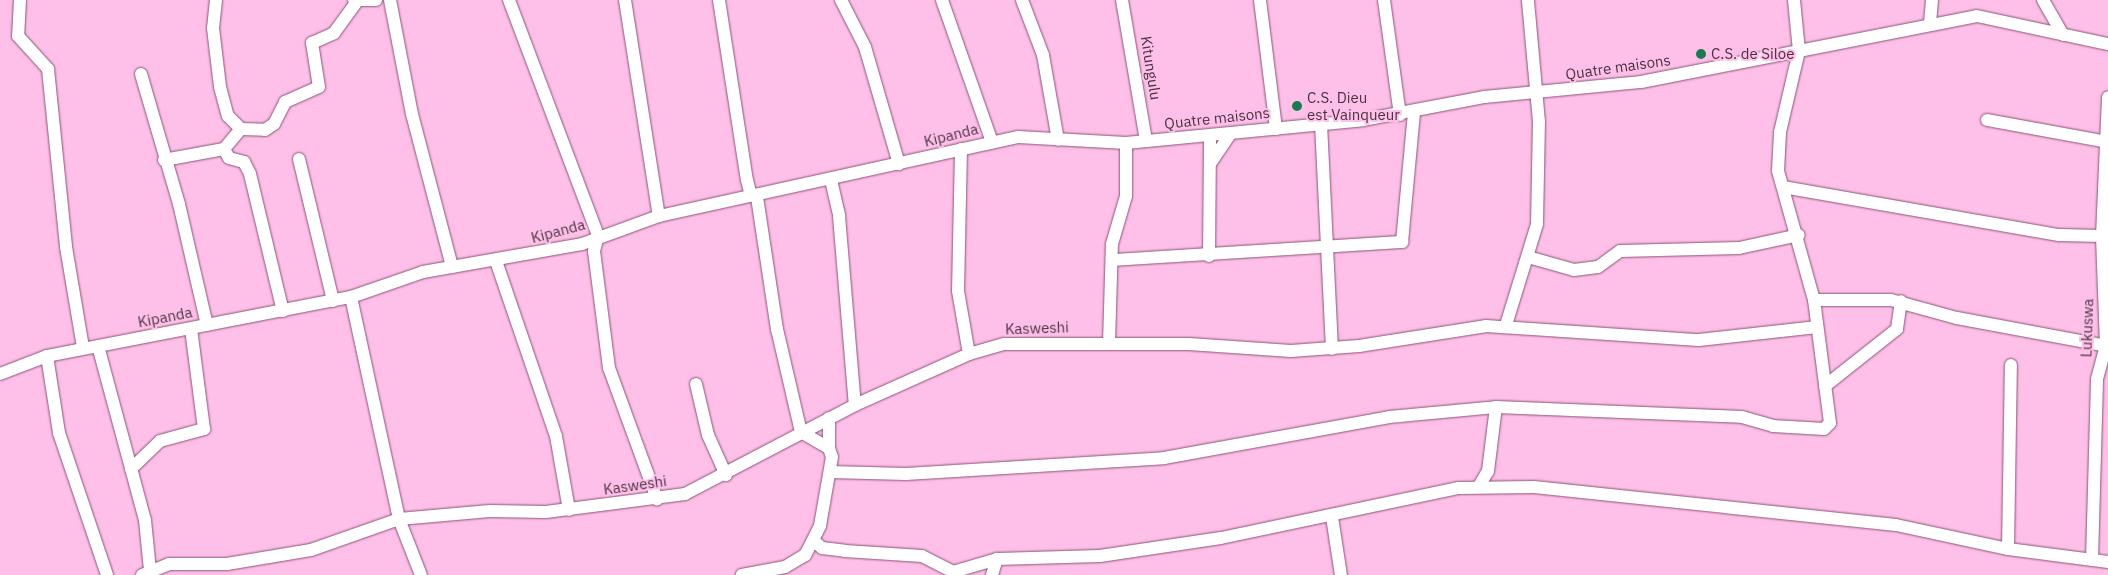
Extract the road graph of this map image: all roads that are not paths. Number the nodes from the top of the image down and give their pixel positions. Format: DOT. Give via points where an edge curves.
graph roads {
  1 [pos="20,0"];
  2 [pos="216,0"];
  3 [pos="376,0"];
  4 [pos="390,0"];
  5 [pos="510,0"];
  6 [pos="625,0"];
  7 [pos="719,0"];
  8 [pos="841,0"];
  9 [pos="942,0"];
  10 [pos="1022,0"];
  11 [pos="1122,0"];
  12 [pos="1260,0"];
  13 [pos="1384,0"];
  14 [pos="1528,0"];
  15 [pos="1794,0"];
  16 [pos="1932,0"];
  17 [pos="2042,0"];
  18 [pos="355,1"];
  19 [pos="1930,23"];
  20 [pos="2063,35"];
  21 [pos="2108,44"];
  22 [pos="1798,51"];
  23 [pos="141,74"];
  24 [pos="1534,93"];
  25 [pos="2108,97"];
  26 [pos="1414,112"];
  27 [pos="1400,115"];
  28 [pos="1987,120"];
  29 [pos="1321,124"];
  30 [pos="241,129"];
  31 [pos="1276,129"];
  32 [pos="1230,134"];
  33 [pos="1210,136"];
  34 [pos="1058,140"];
  35 [pos="1146,141"];
  36 [pos="992,142"];
  37 [pos="2106,142"];
  38 [pos="1126,143"];
  39 [pos="224,149"];
  40 [pos="961,149"];
  41 [pos="299,159"];
  42 [pos="164,160"];
  43 [pos="899,164"];
  44 [pos="1210,164"];
  45 [pos="831,180"];
  46 [pos="1783,187"];
  47 [pos="757,197"];
  48 [pos="658,216"];
  49 [pos="1799,234"];
  50 [pos="598,236"];
  51 [pos="2102,236"];
  52 [pos="1330,249"];
  53 [pos="1209,256"];
  54 [pos="1528,256"];
  55 [pos="1114,260"];
  56 [pos="496,261"];
  57 [pos="452,267"];
  58 [pos="351,297"];
  59 [pos="1814,300"];
  60 [pos="333,301"];
  61 [pos="1901,301"];
  62 [pos="283,311"];
  63 [pos="207,325"];
  64 [pos="1506,325"];
  65 [pos="1817,327"];
  66 [pos="191,329"];
  67 [pos="1109,343"];
  68 [pos="98,346"];
  69 [pos="83,348"];
  70 [pos="1332,349"];
  71 [pos="2107,353"];
  72 [pos="969,354"];
  73 [pos="47,356"];
  74 [pos="2011,365"];
  75 [pos="0,374"];
  76 [pos="696,384"];
  77 [pos="1825,386"];
  78 [pos="855,405"];
  79 [pos="1496,407"];
  80 [pos="829,418"];
  81 [pos="801,432"];
  82 [pos="829,448"];
  83 [pos="131,469"];
  84 [pos="830,472"];
  85 [pos="726,475"];
  86 [pos="1479,486"];
  87 [pos="657,499"];
  88 [pos="569,510"];
  89 [pos="1332,517"];
  90 [pos="399,518"];
  91 [pos="814,541"];
  92 [pos="2008,549"];
  93 [pos="997,559"];
  94 [pos="2092,560"];
  95 [pos="2108,562"];
  96 [pos="146,572"];
  97 [pos="762,573"];
  98 [pos="1339,574"];
  99 [pos="107,575"];
  100 [pos="421,575"];
  101 [pos="742,575"];
  102 [pos="992,575"];
  1 -- 69 [label="street" via="18,36 48,69 65,238"];
  2 -- 30 [label="street" via="213,28 220,87 228,116"];
  3 -- 18 [label="street"];
  4 -- 57 [label="street" via="412,114"];
  5 -- 50 [label="street"];
  6 -- 48 [label="street"];
  7 -- 47 [label="street" via="748,187"];
  8 -- 43 [label="street" via="865,47"];
  9 -- 36 [label="street"];
  10 -- 34 [label="street" via="1044,56"];
  11 -- 35 [label="street, Kitungulu"];
  12 -- 31 [label="street"];
  13 -- 27 [label="street"];
  14 -- 24 [label="street"];
  15 -- 22 [label="street"];
  16 -- 19 [label="street"];
  17 -- 20 [label="street"];
  18 -- 30 [label="street" via="338,29 312,43 319,87 285,102 278,120 265,130"];
  19 -- 20 [label="street, Quatre maisons" via="1984,16"];
  19 -- 22 [label="street, Quatre maisons"];
  20 -- 21 [label="street, Quatre maisons"];
  22 -- 24 [label="street, Quatre maisons" via="1641,82"];
  22 -- 46 [label="street" via="1780,132 1778,171"];
  23 -- 42 [label="street"];
  24 -- 26 [label="street, Quatre maisons" via="1485,97"];
  24 -- 54 [label="street" via="1540,140 1538,211"];
  25 -- 37 [label="street, Lukuswa"];
  26 -- 27 [label="street, Quatre maisons"];
  26 -- 52 [label="street" via="1402,242"];
  27 -- 29 [label="street, Quatre maisons"];
  28 -- 37 [label="street"];
  29 -- 31 [label="street, Quatre maisons"];
  29 -- 52 [label="street"];
  30 -- 39 [label="street"];
  31 -- 32 [label="street, Quatre maisons"];
  32 -- 33 [label="street, Quatre maisons"];
  32 -- 44 [label="street"];
  33 -- 35 [label="street, Quatre maisons"];
  33 -- 44 [label="street"];
  34 -- 36 [label="street, Kipanda" via="1037,136"];
  34 -- 38 [label="street, Kipanda"];
  35 -- 38 [label="street, Quatre maisons"];
  36 -- 40 [label="street, Kipanda"];
  37 -- 51 [label="street, Lukuswa"];
  38 -- 55 [label="street" via="1128,186 1112,244"];
  39 -- 42 [label="street"];
  39 -- 62 [label="street" via="229,158 244,162 250,174"];
  40 -- 43 [label="street, Kipanda"];
  40 -- 72 [label="street" via="958,291"];
  41 -- 60 [label="street"];
  42 -- 63 [label="street"];
  43 -- 45 [label="street, Kipanda"];
  44 -- 53 [label="street"];
  45 -- 47 [label="street, Kipanda"];
  45 -- 78 [label="street" via="839,216"];
  46 -- 49 [label="street"];
  46 -- 51 [label="street" via="2059,235"];
  47 -- 48 [label="street, Kipanda"];
  47 -- 81 [label="street" via="777,330"];
  48 -- 50 [label="street, Kipanda"];
  49 -- 54 [label="street" via="1738,248 1620,251 1598,267 1574,270"];
  49 -- 59 [label="street"];
  50 -- 56 [label="street, Kipanda" via="582,244"];
  50 -- 87 [label="street" via="594,251 609,368"];
  51 -- 71 [label="street, Lukuswa"];
  52 -- 53 [label="street"];
  52 -- 70 [label="street"];
  53 -- 55 [label="street"];
  54 -- 64 [label="street"];
  55 -- 67 [label="street"];
  56 -- 57 [label="street, Kipanda"];
  56 -- 88 [label="street" via="556,436"];
  57 -- 58 [label="street, Kipanda" via="423,272"];
  58 -- 60 [label="street, Kipanda"];
  58 -- 90 [label="street"];
  59 -- 61 [label="street"];
  59 -- 65 [label="street"];
  60 -- 62 [label="street, Kipanda"];
  61 -- 71 [label="street" via="1957,318"];
  61 -- 77 [label="street" via="1896,329"];
  62 -- 63 [label="street, Kipanda"];
  63 -- 66 [label="street, Kipanda"];
  64 -- 65 [label="street, Kasweshi" via="1699,340"];
  64 -- 70 [label="street, Kasweshi"];
  65 -- 77 [label="street"];
  66 -- 68 [label="street, Kipanda"];
  66 -- 83 [label="street" via="204,429 160,441"];
  67 -- 70 [label="street, Kasweshi" via="1292,351"];
  67 -- 72 [label="street, Kasweshi" via="1023,342"];
  68 -- 69 [label="street, Kipanda"];
  68 -- 83 [label="street" via="120,412"];
  69 -- 73 [label="street, Kipanda"];
  71 -- 94 [label="street, Lukuswa" via="2097,378"];
  72 -- 78 [label="street, Kasweshi"];
  73 -- 75 [label="street, Kipanda"];
  73 -- 99 [label="street" via="60,432"];
  74 -- 92 [label="street"];
  76 -- 85 [label="street" via="708,435"];
  77 -- 79 [label="street" via="1830,423 1824,429 1773,426 1742,417"];
  78 -- 80 [label="street, Kasweshi"];
  79 -- 84 [label="street" via="1389,417 1164,458 906,474"];
  79 -- 86 [label="street" via="1488,471"];
  80 -- 81 [label="street, Kasweshi"];
  80 -- 82 [label="street"];
  81 -- 82 [label="street"];
  81 -- 85 [label="street, Kasweshi"];
  82 -- 84 [label="street"];
  83 -- 96 [label="street" via="145,520"];
  84 -- 91 [label="street"];
  85 -- 87 [label="street, Kasweshi" via="701,489"];
  86 -- 89 [label="street"];
  86 -- 92 [label="street" via="1552,488 1888,524"];
  87 -- 88 [label="street, Kasweshi"];
  88 -- 90 [label="street, Kasweshi"];
  89 -- 93 [label="street" via="1129,553"];
  89 -- 98 [label="street"];
  90 -- 96 [label="street, Kasweshi" via="311,550 227,564 184,562"];
  90 -- 100 [label="street"];
  91 -- 93 [label="street" via="822,548 922,556 949,572"];
  91 -- 97 [label="street" via="796,561"];
  92 -- 94 [label="street"];
  93 -- 102 [label="street"];
  94 -- 95 [label="street"];
  97 -- 101 [label="street"];
}
